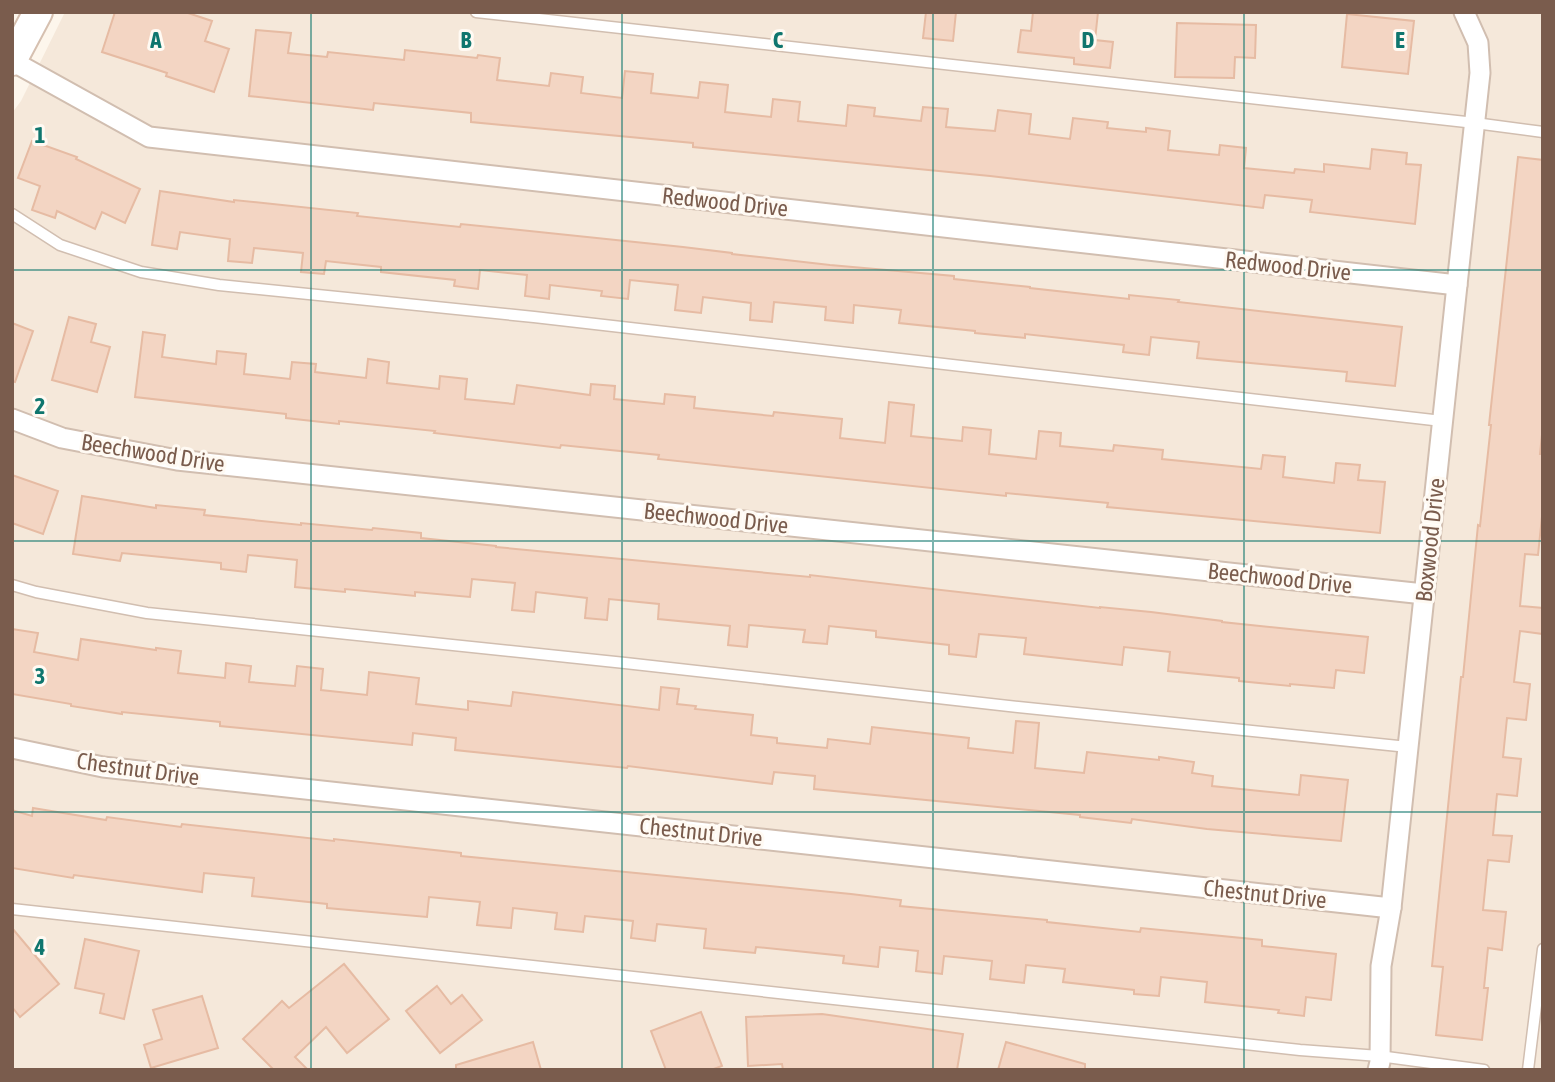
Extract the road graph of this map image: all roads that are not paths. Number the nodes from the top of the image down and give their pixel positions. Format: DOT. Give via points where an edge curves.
graph roads {
  1 [pos="38,12"];
  2 [pos="476,12"];
  3 [pos="1464,12"];
  4 [pos="12,61"];
  5 [pos="1475,123"];
  6 [pos="1543,132"];
  7 [pos="12,214"];
  8 [pos="1457,285"];
  9 [pos="12,419"];
  10 [pos="1442,421"];
  11 [pos="12,585"];
  12 [pos="1424,594"];
  13 [pos="1408,747"];
  14 [pos="12,748"];
  15 [pos="1391,908"];
  16 [pos="12,909"];
  17 [pos="1543,949"];
  18 [pos="1378,1063"];
  19 [pos="1484,1070"];
  20 [pos="1528,1070"];
  1 -- 4 [label="main road"];
  2 -- 5 [label="lane"];
  3 -- 5 [label="street, Boxwood Drive" via="1478,43"];
  4 -- 8 [label="street, Redwood Drive" via="149,137"];
  5 -- 6 [label="lane"];
  5 -- 8 [label="street, Boxwood Drive"];
  7 -- 10 [label="lane" via="60,245 141,272 219,285"];
  8 -- 10 [label="street, Boxwood Drive"];
  9 -- 12 [label="street, Beechwood Drive" via="62,438 177,460"];
  10 -- 12 [label="street, Boxwood Drive"];
  11 -- 13 [label="lane" via="147,613"];
  12 -- 13 [label="street, Boxwood Drive"];
  13 -- 15 [label="street, Boxwood Drive"];
  14 -- 15 [label="street, Chestnut Drive" via="103,766"];
  15 -- 18 [label="street, Boxwood Drive" via="1381,966"];
  16 -- 18 [label="lane" via="1286,1049"];
  17 -- 20 [label="lane"];
  18 -- 19 [label="lane"];
}
